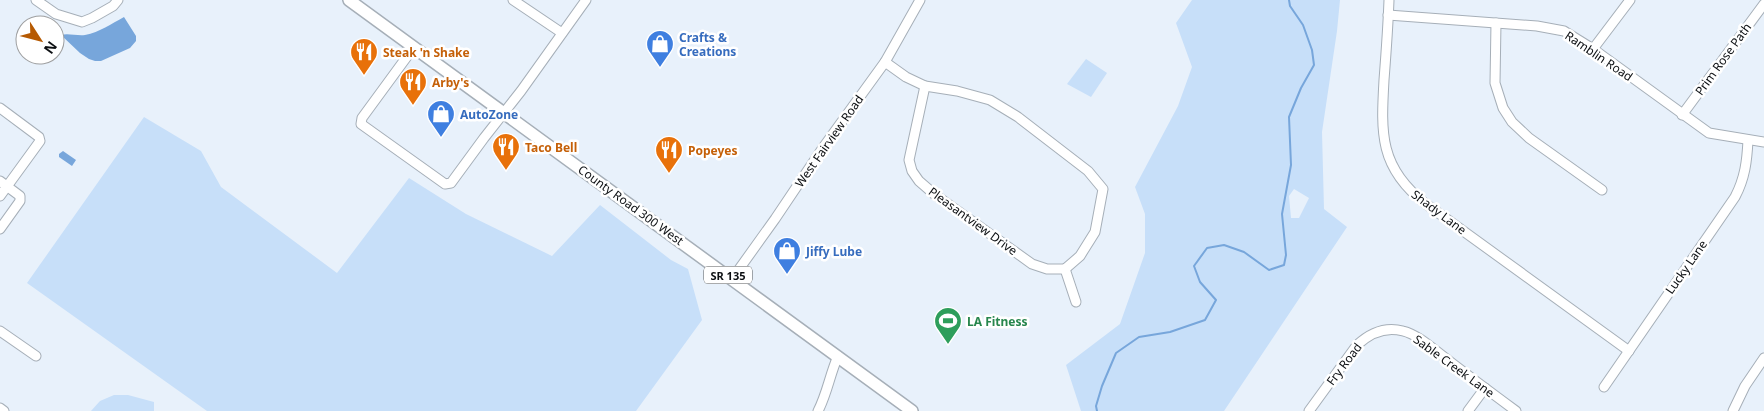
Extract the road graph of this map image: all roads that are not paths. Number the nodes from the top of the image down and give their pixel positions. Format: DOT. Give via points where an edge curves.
graph roads {
  1 [pos="36,0"];
  2 [pos="348,0"];
  3 [pos="513,0"];
  4 [pos="586,0"];
  5 [pos="920,0"];
  6 [pos="1389,0"];
  7 [pos="1630,0"];
  8 [pos="116,3"];
  9 [pos="362,4"];
  10 [pos="1764,4"];
  11 [pos="1388,15"];
  12 [pos="1496,24"];
  13 [pos="562,33"];
  14 [pos="414,47"];
  15 [pos="1593,49"];
  16 [pos="885,62"];
  17 [pos="925,86"];
  18 [pos="0,108"];
  19 [pos="504,113"];
  20 [pos="1682,115"];
  21 [pos="1748,140"];
  22 [pos="1764,142"];
  23 [pos="4,184"];
  24 [pos="1602,190"];
  25 [pos="0,196"];
  26 [pos="0,229"];
  27 [pos="1065,269"];
  28 [pos="732,279"];
  29 [pos="1076,302"];
  30 [pos="1388,329"];
  31 [pos="0,331"];
  32 [pos="1629,351"];
  33 [pos="36,356"];
  34 [pos="838,356"];
  35 [pos="1764,358"];
  36 [pos="1604,387"];
  37 [pos="1485,388"];
  38 [pos="0,408"];
  39 [pos="4,411"];
  40 [pos="818,411"];
  41 [pos="912,411"];
  42 [pos="1309,411"];
  43 [pos="1468,411"];
  44 [pos="1516,411"];
  45 [pos="1733,411"];
  1 -- 8 [label="street" via="56,14 82,22"];
  2 -- 9 [label="main road, County Road 300 West / SR 135"];
  3 -- 13 [label="street"];
  4 -- 13 [label="street"];
  5 -- 16 [label="street, West Fairview Road"];
  6 -- 11 [label="street, Shady Lane"];
  7 -- 15 [label="street"];
  9 -- 14 [label="main road, County Road 300 West / SR 135"];
  10 -- 20 [label="street, Prim Rose Path"];
  11 -- 12 [label="street, Ramblin Road"];
  11 -- 32 [label="street, Shady Lane" via="1382,131 1392,165 1402,180 1426,204"];
  12 -- 15 [label="street, Ramblin Road" via="1556,29"];
  12 -- 24 [label="street" via="1495,83 1507,115 1529,138"];
  13 -- 19 [label="street"];
  14 -- 19 [label="main road, County Road 300 West / SR 135"];
  14 -- 19 [label="street" via="362,118 361,124 448,184"];
  15 -- 20 [label="street, Ramblin Road"];
  16 -- 17 [label="street"];
  16 -- 28 [label="street, West Fairview Road"];
  17 -- 27 [label="street, Pleasantview Drive" via="910,160 919,181 944,203 1032,264 1047,270"];
  17 -- 27 [label="street" via="990,100 1018,117 1088,171 1103,189 1095,232 1080,256"];
  18 -- 23 [label="street" via="39,137 40,142"];
  19 -- 28 [label="main road, County Road 300 West / SR 135"];
  20 -- 21 [label="street, Ramblin Road" via="1714,134"];
  21 -- 22 [label="street, Ramblin Road"];
  21 -- 32 [label="street, Lucky Lane" via="1743,180 1735,197"];
  23 -- 25 [label="street"];
  23 -- 26 [label="street" via="20,196 20,201"];
  27 -- 29 [label="street"];
  28 -- 34 [label="main road, County Road 300 West / SR 135"];
  30 -- 37 [label="street, Sable Creek Lane" via="1402,330 1420,339"];
  30 -- 42 [label="street, Fry Road" via="1367,336 1357,345"];
  31 -- 33 [label="street"];
  32 -- 36 [label="street, Lucky Lane"];
  34 -- 40 [label="street"];
  34 -- 41 [label="main road, County Road 300 West / SR 135"];
  35 -- 45 [label="street"];
  37 -- 43 [label="street"];
  37 -- 44 [label="street, Sable Creek Lane"];
  38 -- 39 [label="street"];
}
